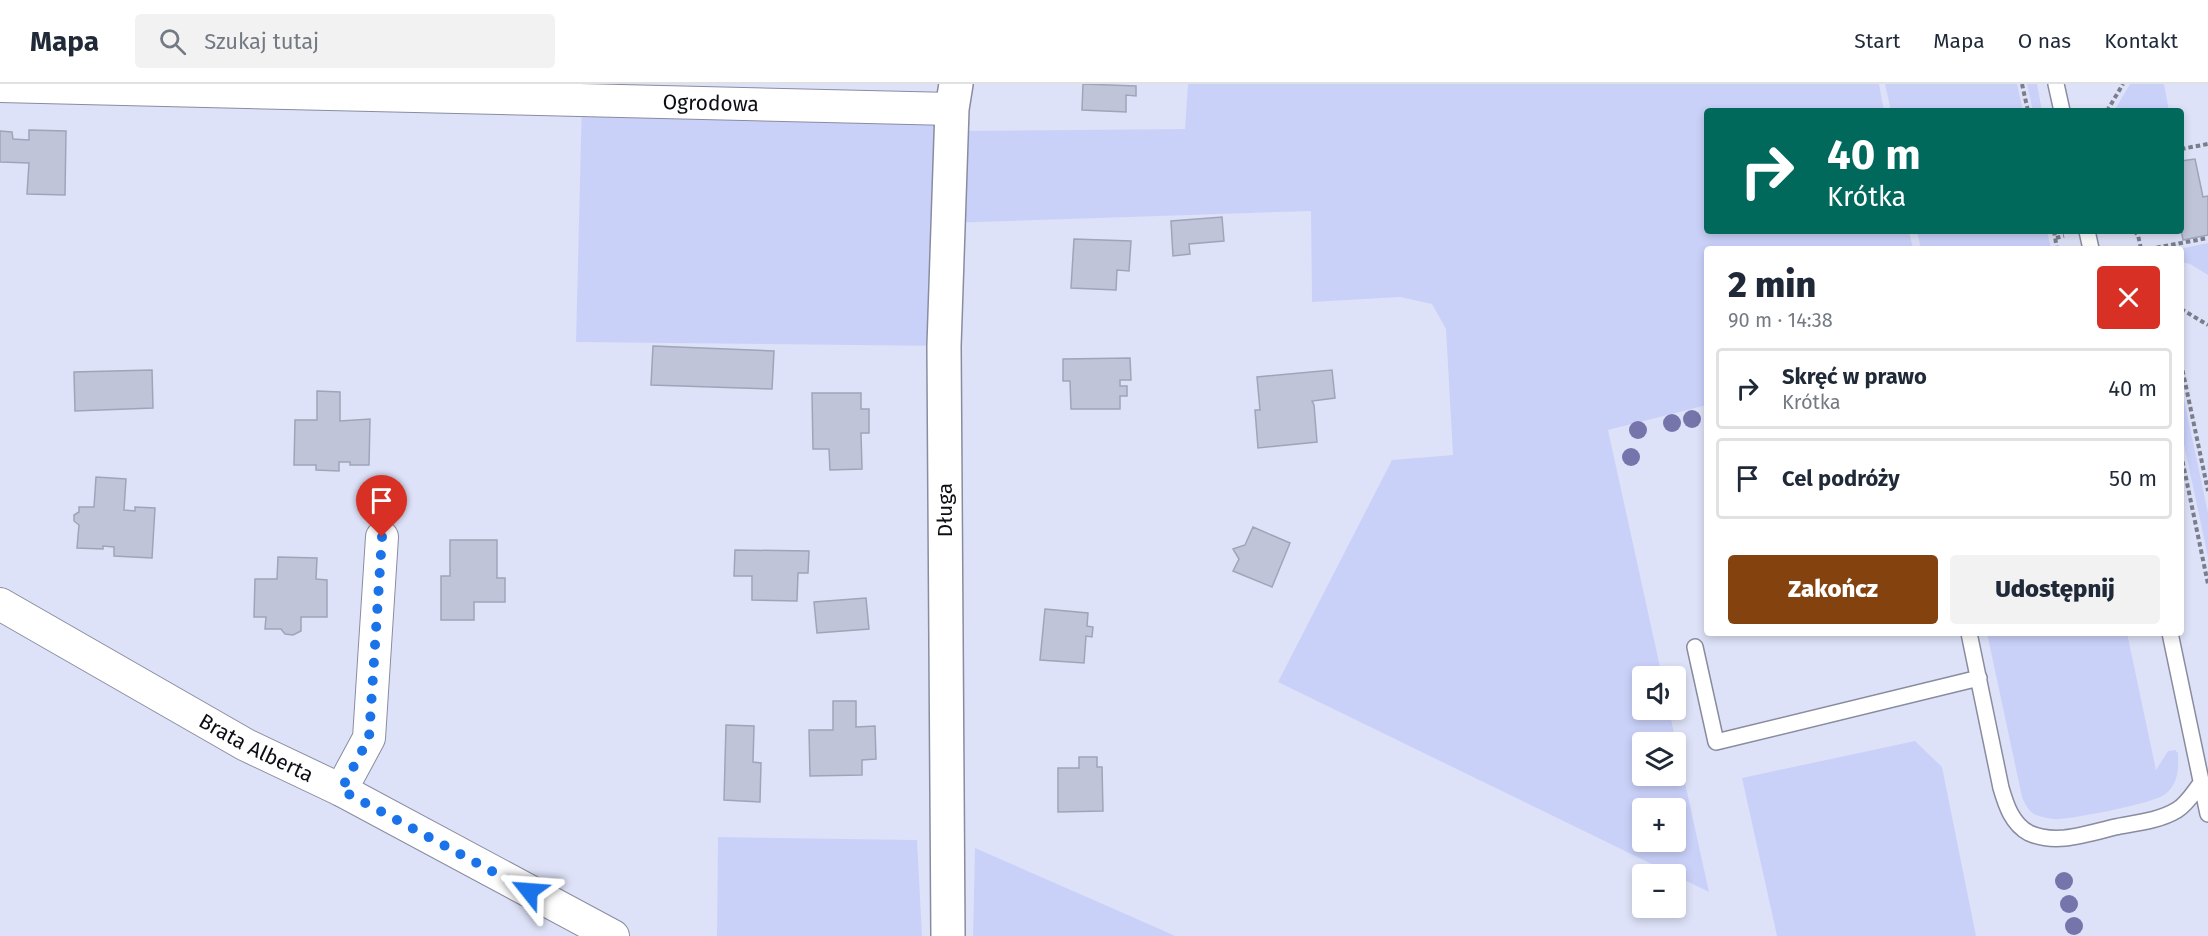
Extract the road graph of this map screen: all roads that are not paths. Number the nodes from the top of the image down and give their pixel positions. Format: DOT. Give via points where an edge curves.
graph roads {
  1 [pos="2056,84"];
  2 [pos="0,86"];
  3 [pos="954,97"];
  4 [pos="2061,108"];
  5 [pos="382,537"];
  6 [pos="0,604"];
  7 [pos="1970,636"];
  8 [pos="2171,636"];
  9 [pos="1695,647"];
  10 [pos="1978,678"];
  11 [pos="2201,783"];
  12 [pos="341,790"];
  13 [pos="2208,814"];
  14 [pos="613,936"];
  15 [pos="948,936"];
  1 -- 4 [label="lane"];
  2 -- 3 [label="street, Ogrodowa"];
  3 -- 15 [label="street, Długa" via="944,346"];
  5 -- 12 [label="street" via="369,738"];
  6 -- 12 [label="street, Brata Alberta" via="246,745"];
  7 -- 10 [label="lane"];
  8 -- 11 [label="lane"];
  9 -- 10 [label="lane" via="1716,742"];
  10 -- 11 [label="lane" via="2007,807 2014,820 2031,834 2064,838 2156,818 2177,810"];
  11 -- 13 [label="lane"];
  12 -- 14 [label="street, Brata Alberta"];
}
